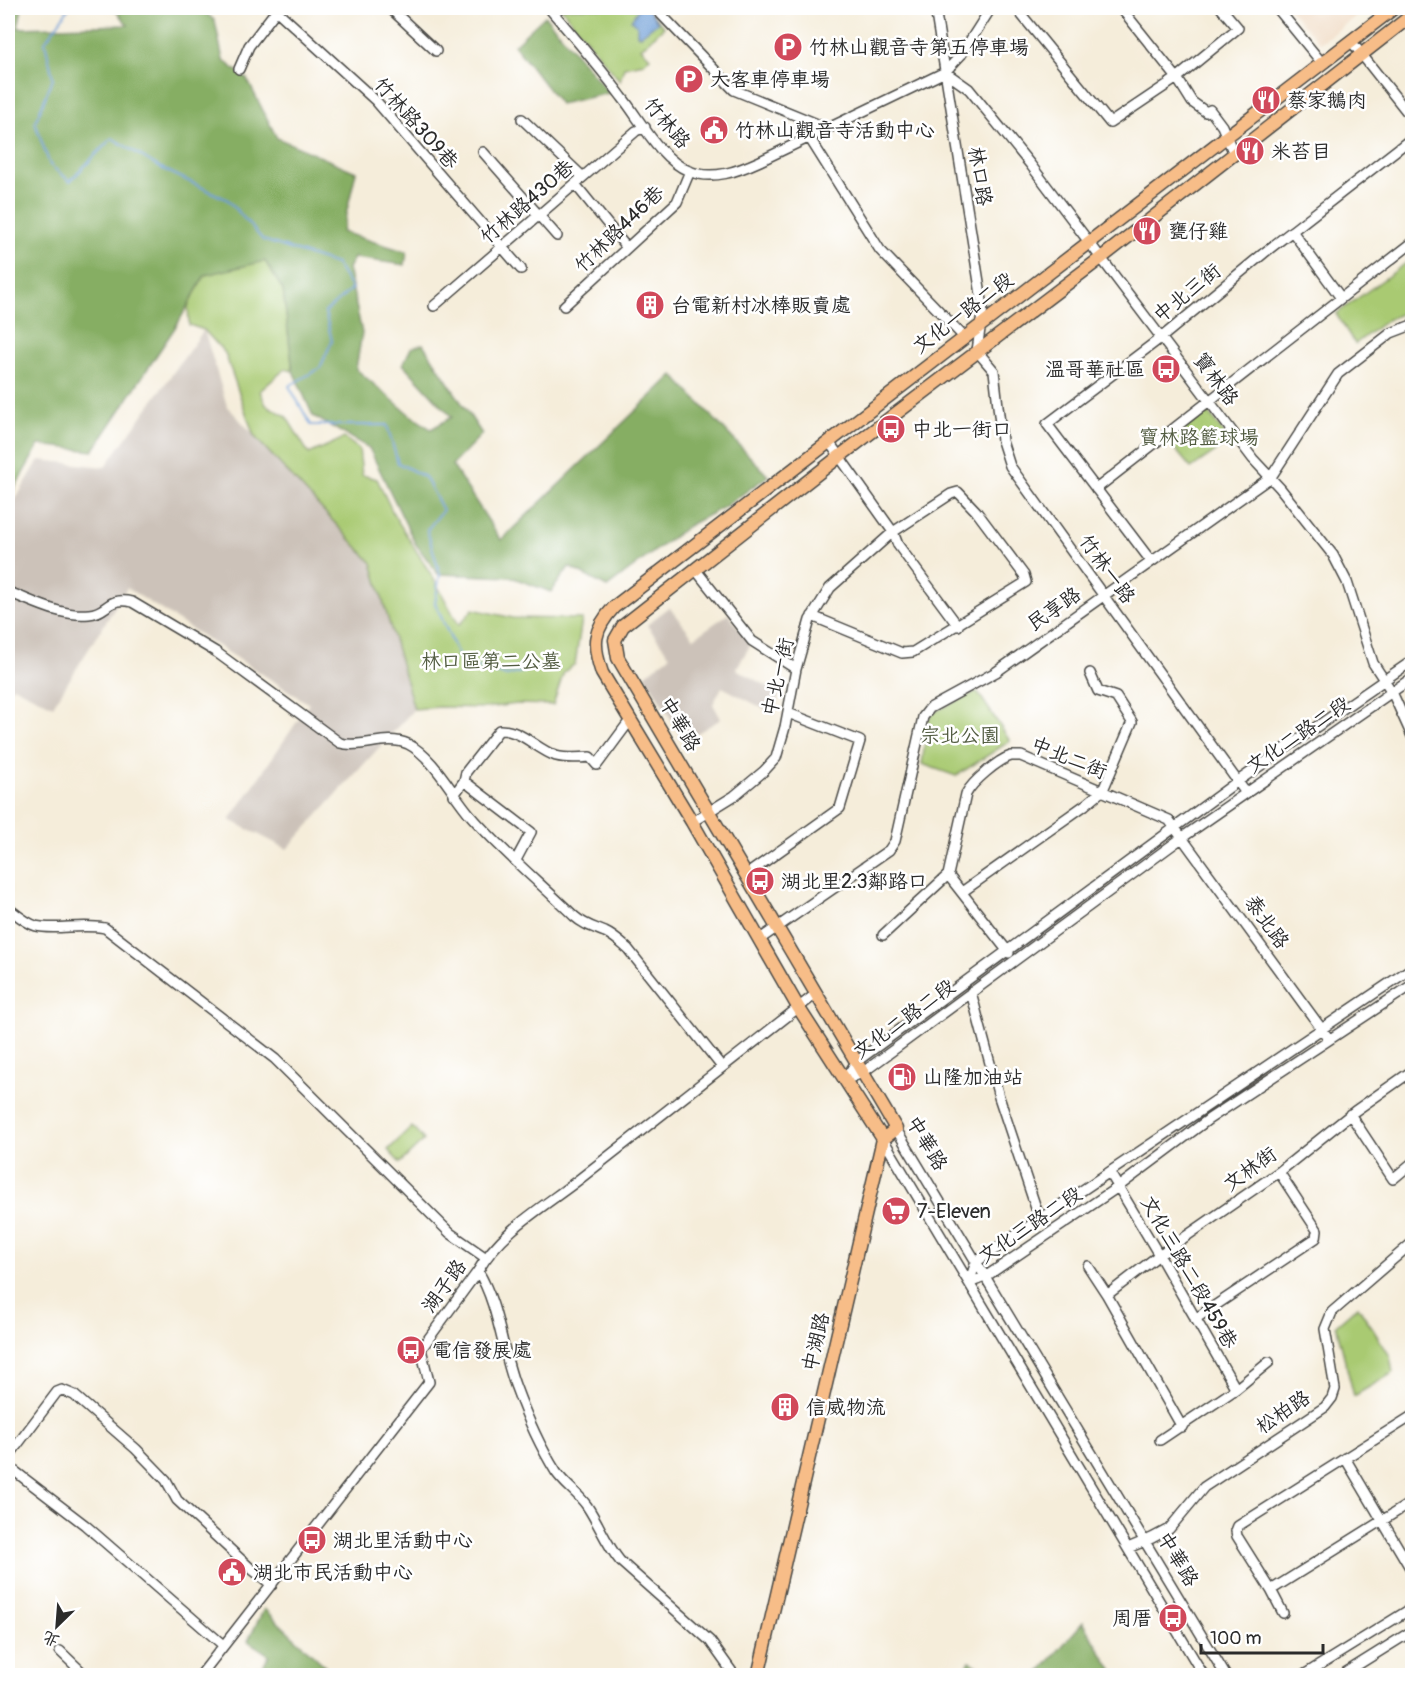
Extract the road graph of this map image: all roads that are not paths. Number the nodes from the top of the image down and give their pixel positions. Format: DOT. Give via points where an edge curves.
graph roads {
  1 [pos="390,8"];
  2 [pos="549,8"];
  3 [pos="655,8"];
  4 [pos="935,8"];
  5 [pos="991,8"];
  6 [pos="1016,8"];
  7 [pos="1121,8"];
  8 [pos="1221,8"];
  9 [pos="1277,8"];
  10 [pos="1394,8"];
  11 [pos="277,9"];
  12 [pos="1413,15"];
  13 [pos="1351,41"];
  14 [pos="436,51"];
  15 [pos="1361,54"];
  16 [pos="1322,63"];
  17 [pos="239,69"];
  18 [pos="945,72"];
  19 [pos="1177,78"];
  20 [pos="1413,118"];
  21 [pos="522,119"];
  22 [pos="645,127"];
  23 [pos="827,128"];
  24 [pos="1227,136"];
  25 [pos="809,137"];
  26 [pos="1413,138"];
  27 [pos="483,152"];
  28 [pos="1234,153"];
  29 [pos="690,171"];
  30 [pos="583,177"];
  31 [pos="575,184"];
  32 [pos="538,216"];
  33 [pos="1292,231"];
  34 [pos="557,236"];
  35 [pos="1089,242"];
  36 [pos="1413,243"];
  37 [pos="502,248"];
  38 [pos="627,248"];
  39 [pos="1101,258"];
  40 [pos="521,269"];
  41 [pos="1341,298"];
  42 [pos="434,306"];
  43 [pos="564,306"];
  44 [pos="980,325"];
  45 [pos="1413,325"];
  46 [pos="964,337"];
  47 [pos="1162,337"];
  48 [pos="977,351"];
  49 [pos="1209,400"];
  50 [pos="828,442"];
  51 [pos="840,456"];
  52 [pos="1271,477"];
  53 [pos="1096,489"];
  54 [pos="893,532"];
  55 [pos="1151,561"];
  56 [pos="695,569"];
  57 [pos="8,592"];
  58 [pos="1104,596"];
  59 [pos="812,616"];
  60 [pos="958,626"];
  61 [pos="618,658"];
  62 [pos="1413,661"];
  63 [pos="796,669"];
  64 [pos="602,673"];
  65 [pos="1090,673"];
  66 [pos="1413,678"];
  67 [pos="1385,680"];
  68 [pos="1392,692"];
  69 [pos="788,713"];
  70 [pos="631,719"];
  71 [pos="1413,736"];
  72 [pos="464,781"];
  73 [pos="1238,782"];
  74 [pos="1102,790"];
  75 [pos="1246,793"];
  76 [pos="454,795"];
  77 [pos="710,811"];
  78 [pos="692,822"];
  79 [pos="1176,826"];
  80 [pos="1183,837"];
  81 [pos="516,860"];
  82 [pos="746,875"];
  83 [pos="948,875"];
  84 [pos="962,892"];
  85 [pos="8,908"];
  86 [pos="777,929"];
  87 [pos="883,935"];
  88 [pos="760,939"];
  89 [pos="1007,950"];
  90 [pos="1014,960"];
  91 [pos="1413,968"];
  92 [pos="1413,985"];
  93 [pos="971,992"];
  94 [pos="816,993"];
  95 [pos="798,1007"];
  96 [pos="1323,1030"];
  97 [pos="1329,1039"];
  98 [pos="722,1067"];
  99 [pos="859,1067"];
  100 [pos="1413,1071"];
  101 [pos="844,1080"];
  102 [pos="1350,1114"];
  103 [pos="896,1129"];
  104 [pos="883,1139"];
  105 [pos="1413,1163"];
  106 [pos="1279,1172"];
  107 [pos="1110,1173"];
  108 [pos="1118,1187"];
  109 [pos="1040,1220"];
  110 [pos="1413,1243"];
  111 [pos="1159,1255"];
  112 [pos="486,1257"];
  113 [pos="976,1262"];
  114 [pos="1088,1266"];
  115 [pos="478,1271"];
  116 [pos="985,1277"];
  117 [pos="969,1283"];
  118 [pos="1107,1295"];
  119 [pos="1195,1319"];
  120 [pos="1269,1362"];
  121 [pos="1236,1389"];
  122 [pos="1413,1416"];
  123 [pos="1182,1427"];
  124 [pos="1160,1440"];
  125 [pos="8,1457"];
  126 [pos="1345,1458"];
  127 [pos="8,1466"];
  128 [pos="1413,1502"];
  129 [pos="1383,1521"];
  130 [pos="1144,1540"];
  131 [pos="1128,1548"];
  132 [pos="1413,1571"];
  133 [pos="272,1585"];
  134 [pos="1271,1590"];
  135 [pos="1413,1608"];
  136 [pos="1283,1613"];
  137 [pos="1413,1631"];
  138 [pos="223,1645"];
  139 [pos="60,1651"];
  140 [pos="86,1676"];
  141 [pos="200,1676"];
  142 [pos="735,1676"];
  143 [pos="758,1676"];
  144 [pos="1203,1676"];
  145 [pos="1226,1676"];
  146 [pos="1302,1676"];
  147 [pos="1340,1676"];
  1 -- 14 [label="street"];
  2 -- 22 [label="street, 竹林路"];
  3 -- 23 [label="street" via="734,90"];
  4 -- 18 [label="street, 林口路"];
  5 -- 18 [label="street, 竹林路" via="961,55"];
  6 -- 19 [label="street" via="1110,123"];
  7 -- 19 [label="street"];
  8 -- 19 [label="street" via="1238,28"];
  9 -- 16 [label="street"];
  10 -- 13 [label="main road, 文化一路二段"];
  11 -- 17 [label="street" via="249,46"];
  11 -- 37 [label="street, 竹林路309巷" via="376,100"];
  12 -- 15 [label="main road, 文化一路二段"];
  13 -- 15 [label="street"];
  13 -- 16 [label="main road, 文化一路二段"];
  15 -- 20 [label="street"];
  15 -- 28 [label="main road, 文化一路二段"];
  16 -- 24 [label="main road, 文化一路二段"];
  18 -- 23 [label="street, 竹林路"];
  18 -- 35 [label="street, 寶林路" via="969,89"];
  18 -- 44 [label="street, 林口路" via="983,307"];
  19 -- 24 [label="street" via="1192,102 1206,112 1210,110"];
  21 -- 30 [label="street"];
  22 -- 29 [label="street, 竹林路" via="662,150"];
  22 -- 30 [label="street, 竹林路430巷"];
  23 -- 25 [label="street, 竹林路"];
  24 -- 28 [label="street"];
  24 -- 35 [label="main road, 文化一路二段"];
  25 -- 29 [label="street, 竹林路" via="731,173 703,175"];
  25 -- 46 [label="street" via="880,250"];
  26 -- 33 [label="street, 中北三街"];
  27 -- 32 [label="street"];
  28 -- 39 [label="main road, 文化一路二段"];
  29 -- 38 [label="street, 竹林路446巷" via="677,202"];
  30 -- 31 [label="street, 竹林路430巷"];
  31 -- 32 [label="street, 竹林路430巷"];
  31 -- 38 [label="street"];
  32 -- 34 [label="street"];
  32 -- 37 [label="street, 竹林路430巷"];
  33 -- 41 [label="street"];
  33 -- 47 [label="street, 中北三街"];
  35 -- 39 [label="street, 寶林路"];
  35 -- 44 [label="main road, 文化一路二段"];
  36 -- 41 [label="street"];
  37 -- 40 [label="street, 竹林路309巷"];
  37 -- 42 [label="street, 竹林路430巷"];
  38 -- 43 [label="street, 竹林路446巷"];
  39 -- 47 [label="street, 寶林路"];
  39 -- 48 [label="main road, 文化一路二段"];
  41 -- 49 [label="street"];
  44 -- 46 [label="main road, 文化一路二段"];
  44 -- 48 [label="street, 林口路"];
  45 -- 52 [label="street, 民享路" via="1391,333 1338,374"];
  46 -- 48 [label="main road"];
  46 -- 50 [label="main road, 文化一路二段"];
  47 -- 49 [label="street, 寶林路"];
  47 -- 53 [label="street, 中北三街" via="1047,424"];
  48 -- 51 [label="main road, 文化一路二段"];
  48 -- 58 [label="street, 竹林一路" via="994,371 1002,441 1010,466"];
  49 -- 52 [label="street, 寶林路"];
  49 -- 53 [label="street"];
  50 -- 51 [label="street"];
  50 -- 64 [label="main road, 文化一路二段" via="614,607 602,621 595,639"];
  51 -- 54 [label="street"];
  51 -- 56 [label="main road, 文化一路二段"];
  52 -- 55 [label="street, 民享路"];
  52 -- 67 [label="street, 寶林路" via="1333,555 1347,582 1373,663"];
  53 -- 55 [label="street, 中北三街"];
  54 -- 59 [label="street, 中北一街" via="830,588"];
  54 -- 60 [label="street" via="898,545"];
  54 -- 60 [label="street, 中北一街" via="958,492 1024,575 1026,582"];
  55 -- 58 [label="street, 民享路"];
  56 -- 61 [label="main road, 文化一路二段" via="623,626 615,640"];
  56 -- 63 [label="street" via="752,641"];
  57 -- 76 [label="street" via="75,614 95,613 120,600 132,602 216,652 340,743 352,746 391,740 408,744 447,782"];
  58 -- 73 [label="street, 竹林一路"];
  58 -- 86 [label="street, 民享路" via="996,672 930,708 923,717 895,841 889,850"];
  59 -- 60 [label="street" via="902,653 914,652"];
  59 -- 63 [label="street, 中北一街"];
  61 -- 77 [label="main road, 中華路"];
  62 -- 67 [label="street, 文化二路二段"];
  63 -- 69 [label="street, 中北一街"];
  64 -- 70 [label="main road, 中華路"];
  65 -- 74 [label="street" via="1098,691 1116,697 1132,722"];
  66 -- 68 [label="street, 文化二路二段"];
  67 -- 68 [label="street, 寶林路"];
  67 -- 73 [label="street, 文化二路二段"];
  68 -- 71 [label="street, 寶林路"];
  68 -- 75 [label="street, 文化二路二段"];
  69 -- 77 [label="street, 中北一街" via="776,758 745,787"];
  69 -- 82 [label="street" via="860,741 840,808"];
  70 -- 72 [label="street" via="597,765 590,758 556,756 509,730 499,730 466,772"];
  70 -- 78 [label="main road, 中華路"];
  72 -- 76 [label="street"];
  72 -- 81 [label="street" via="531,832"];
  73 -- 75 [label="street, 竹林一路"];
  73 -- 79 [label="street, 文化二路二段"];
  74 -- 79 [label="street, 中北二街"];
  74 -- 83 [label="street, 中北二街" via="1021,756 1004,760 975,780 966,794"];
  74 -- 84 [label="street"];
  75 -- 80 [label="street, 文化二路二段"];
  76 -- 81 [label="street"];
  77 -- 78 [label="street, 中北一街"];
  77 -- 82 [label="main road, 中華路"];
  78 -- 88 [label="main road, 中華路"];
  79 -- 80 [label="street, 泰北路"];
  79 -- 89 [label="street, 文化二路二段"];
  80 -- 90 [label="street, 文化二路二段"];
  80 -- 96 [label="street, 泰北路"];
  81 -- 98 [label="street" via="584,925 616,938 628,950"];
  82 -- 86 [label="main road, 中華路"];
  83 -- 84 [label="street"];
  83 -- 87 [label="street"];
  84 -- 89 [label="street"];
  85 -- 112 [label="street" via="38,927 105,928 276,1059 450,1233"];
  86 -- 88 [label="street, 民享路"];
  86 -- 94 [label="main road, 中華路"];
  88 -- 95 [label="main road, 中華路"];
  89 -- 90 [label="street"];
  89 -- 99 [label="street, 文化二路二段"];
  90 -- 93 [label="street, 文化二路二段"];
  91 -- 96 [label="street, 文化三路二段"];
  92 -- 97 [label="street, 文化三路二段"];
  93 -- 99 [label="street, 文化二路二段"];
  93 -- 109 [label="street" via="999,1097"];
  94 -- 95 [label="street, 湖子路"];
  94 -- 99 [label="main road, 中華路"];
  95 -- 98 [label="street, 湖子路"];
  95 -- 101 [label="main road, 中華路"];
  96 -- 97 [label="street, 泰北路"];
  96 -- 107 [label="street, 文化三路二段"];
  97 -- 108 [label="street, 文化三路二段" via="1209,1119"];
  98 -- 112 [label="street, 湖子路" via="521,1222"];
  99 -- 101 [label="street, 文化二路二段"];
  99 -- 103 [label="main road, 中華路"];
  100 -- 102 [label="street, 文林街"];
  101 -- 104 [label="main road, 中華路"];
  102 -- 105 [label="street" via="1392,1179"];
  102 -- 106 [label="street, 文林街"];
  103 -- 104 [label="main road"];
  103 -- 113 [label="street, 中華路"];
  104 -- 117 [label="street, 中華路"];
  104 -- 143 [label="main road, 中湖路"];
  106 -- 111 [label="street, 文林街"];
  106 -- 119 [label="street" via="1317,1230 1316,1238"];
  107 -- 108 [label="street, 文化三路二段459巷"];
  107 -- 109 [label="street, 文化三路二段"];
  108 -- 111 [label="street, 文化三路二段459巷"];
  108 -- 116 [label="street, 文化三路二段"];
  109 -- 113 [label="street, 文化三路二段"];
  110 -- 130 [label="street, 松柏路" via="1332,1312 1325,1329 1335,1389 1324,1407 1204,1487 1169,1529"];
  111 -- 118 [label="street, 文林街"];
  111 -- 119 [label="street, 文化三路二段459巷"];
  112 -- 115 [label="street, 湖子路"];
  113 -- 116 [label="street, 中華路"];
  113 -- 117 [label="street, 文化三路二段"];
  114 -- 118 [label="street"];
  115 -- 133 [label="street, 湖子路" via="421,1348 429,1382"];
  115 -- 142 [label="street" via="493,1306 513,1381 556,1472 585,1504 620,1562 710,1641"];
  116 -- 117 [label="street, 文化三路二段"];
  116 -- 130 [label="street, 中華路"];
  117 -- 131 [label="street, 中華路"];
  118 -- 123 [label="street"];
  119 -- 121 [label="street, 文化三路二段459巷"];
  120 -- 121 [label="street"];
  121 -- 123 [label="street"];
  122 -- 126 [label="street"];
  123 -- 124 [label="street"];
  125 -- 133 [label="street" via="57,1392 74,1395 136,1449 166,1480 177,1500"];
  126 -- 129 [label="street"];
  126 -- 134 [label="street" via="1238,1526 1237,1536"];
  127 -- 138 [label="street" via="85,1525"];
  128 -- 129 [label="street"];
  129 -- 132 [label="street"];
  129 -- 134 [label="street"];
  130 -- 131 [label="street, 松柏路"];
  130 -- 145 [label="street, 中華路"];
  131 -- 144 [label="street, 中華路"];
  133 -- 138 [label="street, 湖子路"];
  134 -- 136 [label="street"];
  135 -- 146 [label="street"];
  137 -- 147 [label="street"];
  138 -- 141 [label="street, 湖子路"];
  139 -- 140 [label="street"];
}
